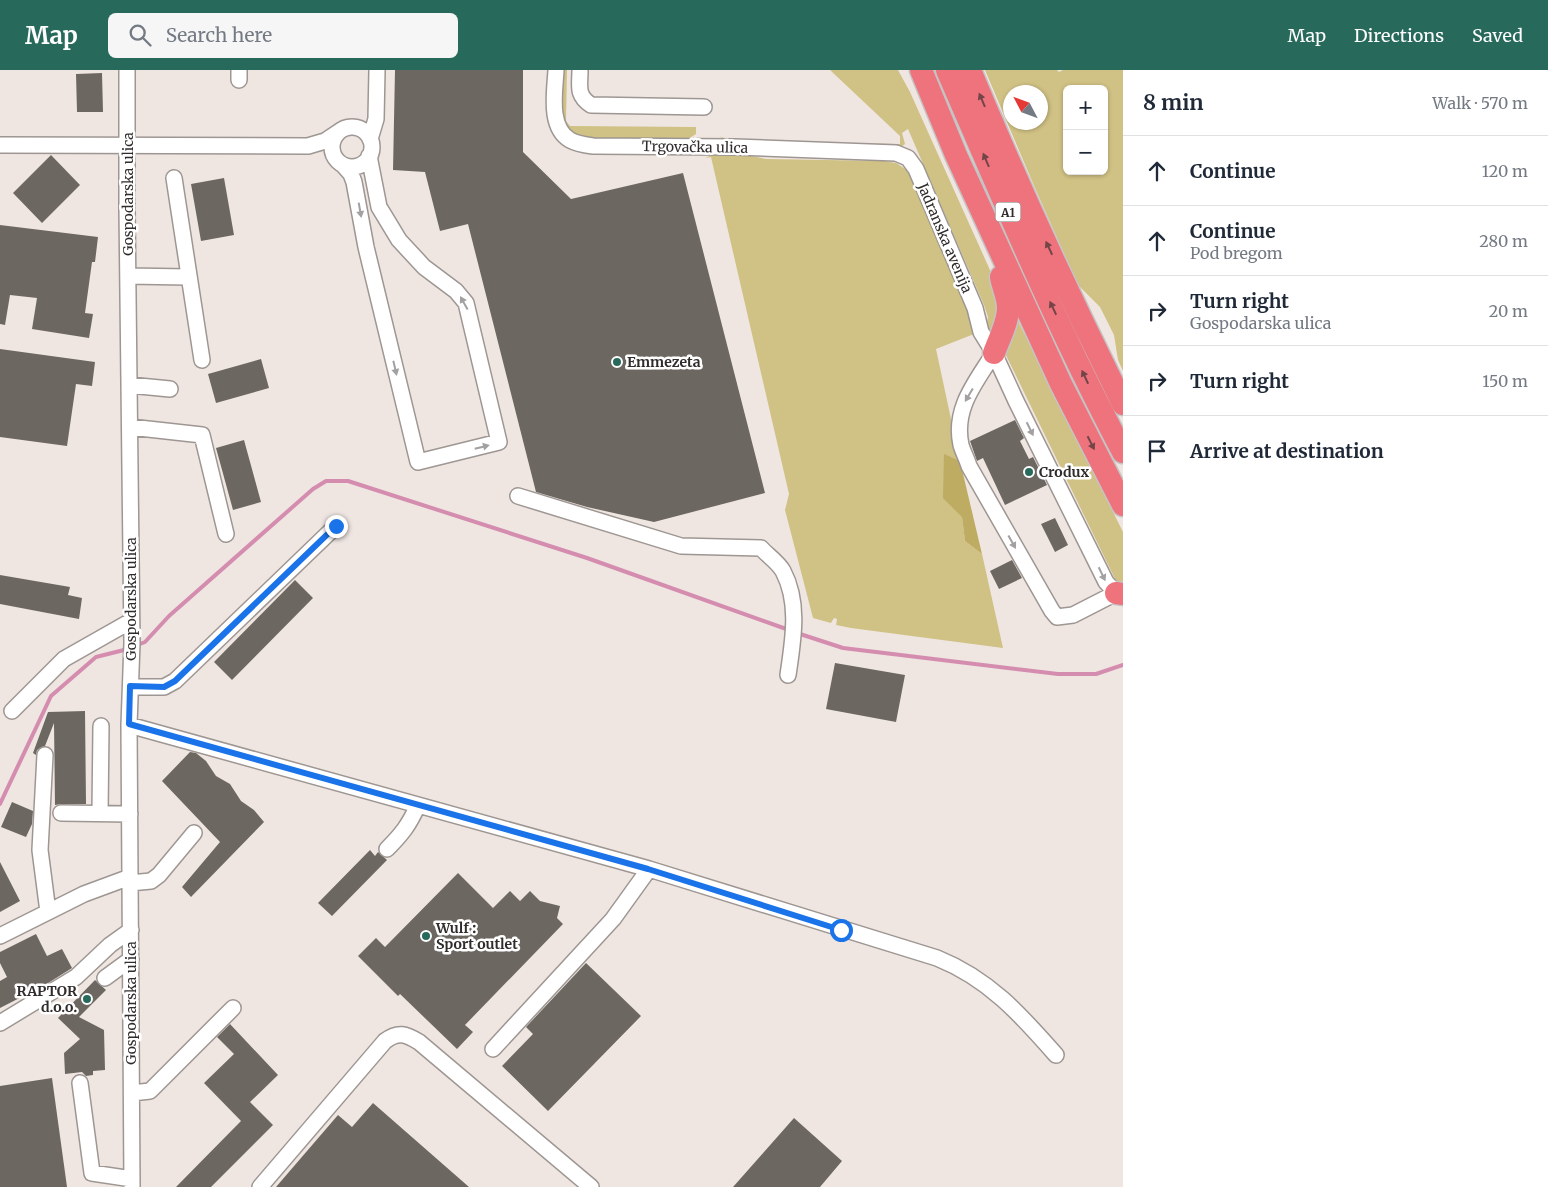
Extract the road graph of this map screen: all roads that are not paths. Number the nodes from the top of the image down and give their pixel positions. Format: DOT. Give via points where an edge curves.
graph roads {
  1 [pos="127,70"];
  2 [pos="377,70"];
  3 [pos="556,70"];
  4 [pos="580,70"];
  5 [pos="921,70"];
  6 [pos="947,70"];
  7 [pos="970,70"];
  8 [pos="704,107"];
  9 [pos="340,131"];
  10 [pos="370,139"];
  11 [pos="127,144"];
  12 [pos="0,145"];
  13 [pos="308,146"];
  14 [pos="896,153"];
  15 [pos="369,156"];
  16 [pos="341,163"];
  17 [pos="174,178"];
  18 [pos="997,244"];
  19 [pos="128,276"];
  20 [pos="188,277"];
  21 [pos="994,353"];
  22 [pos="202,360"];
  23 [pos="129,386"];
  24 [pos="170,388"];
  25 [pos="1123,404"];
  26 [pos="130,427"];
  27 [pos="1123,452"];
  28 [pos="518,496"];
  29 [pos="1123,505"];
  30 [pos="336,526"];
  31 [pos="226,534"];
  32 [pos="1119,594"];
  33 [pos="131,621"];
  34 [pos="788,675"];
  35 [pos="130,686"];
  36 [pos="12,710"];
  37 [pos="129,724"];
  38 [pos="101,726"];
  39 [pos="45,755"];
  40 [pos="418,805"];
  41 [pos="61,813"];
  42 [pos="100,814"];
  43 [pos="130,814"];
  44 [pos="194,834"];
  45 [pos="387,849"];
  46 [pos="648,869"];
  47 [pos="130,880"];
  48 [pos="48,912"];
  49 [pos="131,930"];
  50 [pos="0,936"];
  51 [pos="131,959"];
  52 [pos="105,978"];
  53 [pos="233,1008"];
  54 [pos="0,1024"];
  55 [pos="493,1049"];
  56 [pos="1056,1055"];
  57 [pos="80,1083"];
  58 [pos="132,1094"];
  59 [pos="133,1184"];
  60 [pos="260,1187"];
  61 [pos="591,1187"];
  1 -- 11 [label="street, Gospodarska ulica"];
  2 -- 10 [label="street" via="376,119"];
  3 -- 14 [label="street, Trgovačka ulica" via="555,114 559,128 578,144"];
  4 -- 8 [label="street" via="580,94 591,105"];
  5 -- 18 [label="highway, A1"];
  27 -- 6 [label="highway, A1, one-way" via="1020,239"];
  25 -- 7 [label="highway, one-way" via="1008,160"];
  9 -- 10 [label="street" via="357,128"];
  9 -- 13 [label="street"];
  9 -- 16 [label="street" via="332,146"];
  10 -- 15 [label="street"];
  11 -- 12 [label="street"];
  11 -- 13 [label="street"];
  11 -- 19 [label="street, Gospodarska ulica"];
  13 -- 16 [label="street" via="325,151"];
  14 -- 21 [label="street, Jadranska avenija" via="908,158 916,170 975,308 981,332"];
  15 -- 16 [label="street" via="361,164 349,167"];
  16 -- 15 [label="street, one-way" via="354,182 368,255 418,462 499,442 466,303 456,291 424,267 399,240 378,207"];
  17 -- 20 [label="street"];
  18 -- 21 [label="highway" via="1008,308"];
  18 -- 29 [label="highway, A1, one-way" via="1060,384"];
  19 -- 20 [label="street"];
  19 -- 23 [label="street, Gospodarska ulica"];
  20 -- 22 [label="street"];
  21 -- 32 [label="street, Jadranska avenija, one-way" via="1101,573"];
  21 -- 32 [label="street, one-way" via="964,401 960,415 961,446 970,466 1052,612 1057,616 1073,615"];
  23 -- 24 [label="street"];
  23 -- 26 [label="street, Gospodarska ulica"];
  26 -- 31 [label="street" via="202,435"];
  26 -- 33 [label="street, Gospodarska ulica"];
  28 -- 34 [label="street" via="681,546 760,548 782,570 794,604"];
  30 -- 35 [label="street" via="175,681 164,687"];
  33 -- 35 [label="street, Gospodarska ulica"];
  33 -- 36 [label="street" via="64,659"];
  35 -- 37 [label="street, Gospodarska ulica"];
  37 -- 40 [label="street"];
  37 -- 43 [label="street, Gospodarska ulica"];
  38 -- 42 [label="street"];
  39 -- 48 [label="street" via="40,850"];
  40 -- 45 [label="street" via="408,826"];
  40 -- 46 [label="street"];
  41 -- 42 [label="street"];
  42 -- 43 [label="street"];
  43 -- 47 [label="street, Gospodarska ulica"];
  44 -- 47 [label="street" via="151,882"];
  46 -- 55 [label="street" via="613,919"];
  46 -- 56 [label="street" via="955,966 998,994"];
  47 -- 48 [label="street" via="84,894"];
  47 -- 49 [label="street, Gospodarska ulica"];
  48 -- 50 [label="street"];
  49 -- 51 [label="street, Gospodarska ulica"];
  49 -- 54 [label="street" via="76,977"];
  51 -- 52 [label="street"];
  51 -- 58 [label="street, Gospodarska ulica"];
  53 -- 58 [label="street" via="150,1090"];
  57 -- 59 [label="street" via="92,1173"];
  58 -- 59 [label="street, Gospodarska ulica"];
  60 -- 61 [label="street" via="385,1040 401,1034 419,1042"];
}
